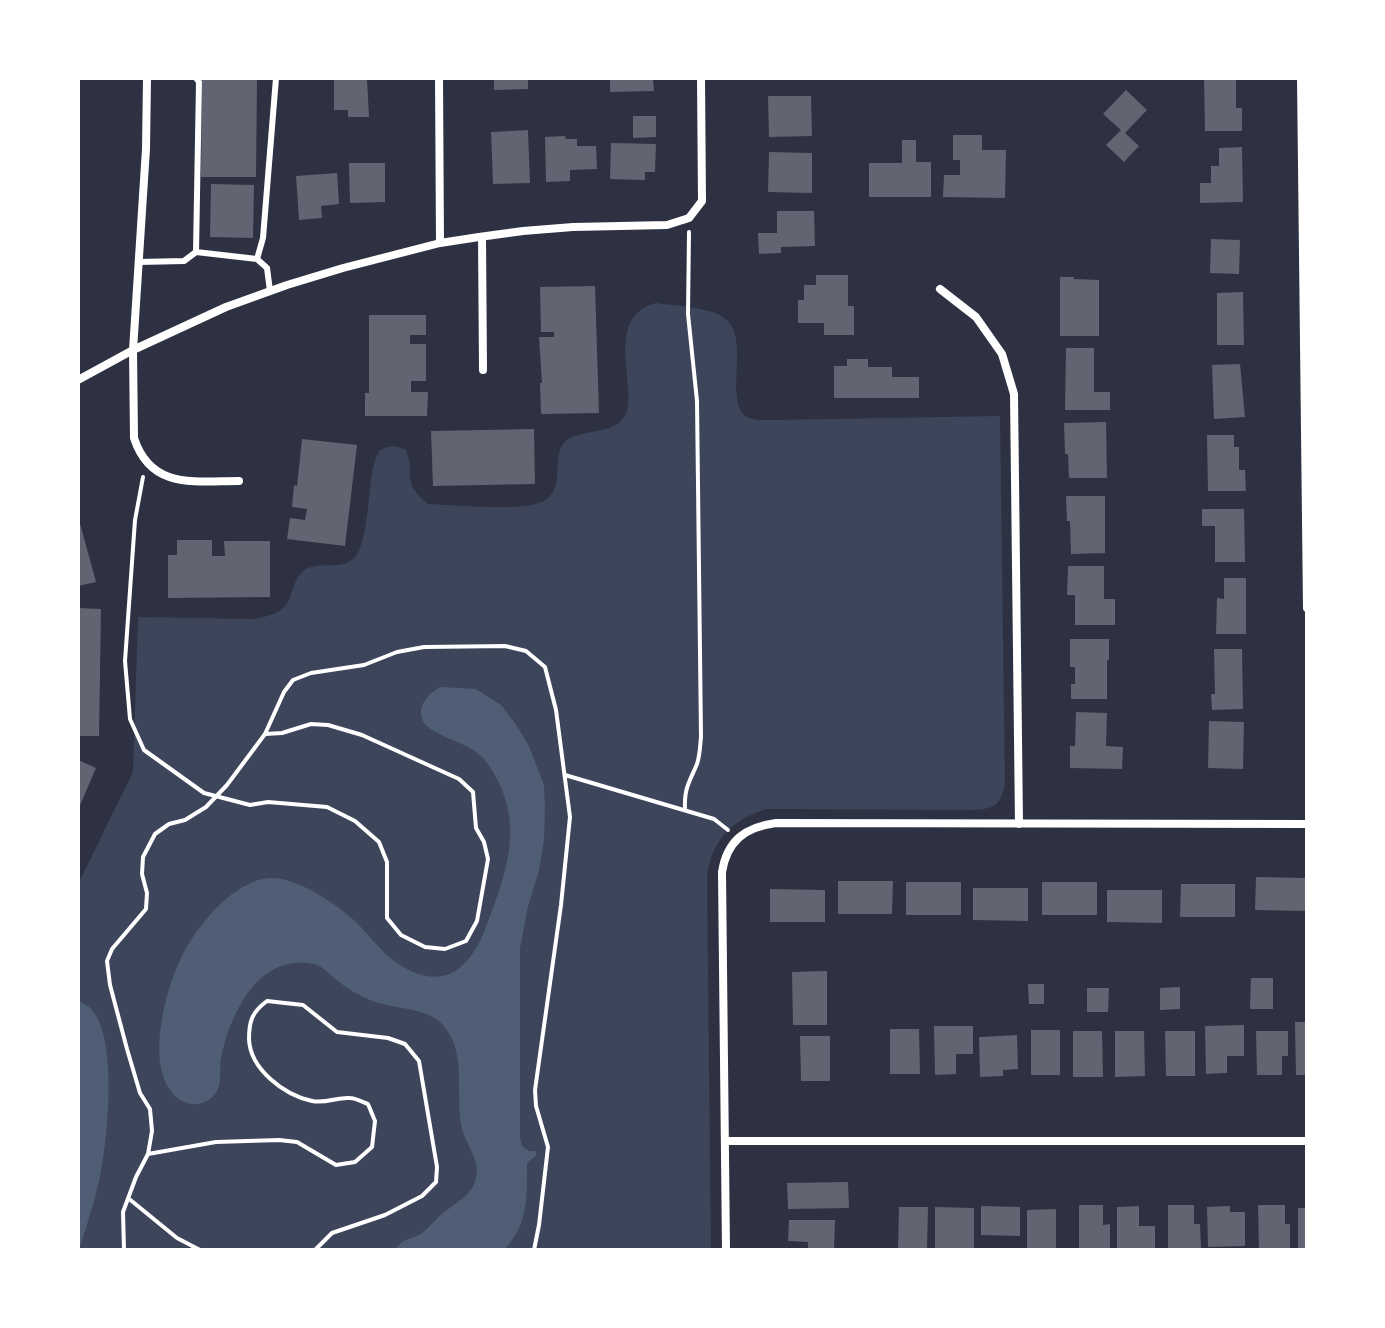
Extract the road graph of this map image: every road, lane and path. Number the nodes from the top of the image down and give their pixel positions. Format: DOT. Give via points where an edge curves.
graph roads {
  1 [pos="147,78"];
  2 [pos="196,78"];
  3 [pos="276,78"];
  4 [pos="439,78"];
  5 [pos="701,78"];
  6 [pos="1301,78"];
  7 [pos="1304,214"];
  8 [pos="689,218"];
  9 [pos="482,237"];
  10 [pos="440,243"];
  11 [pos="196,252"];
  12 [pos="257,259"];
  13 [pos="139,262"];
  14 [pos="940,289"];
  15 [pos="270,291"];
  16 [pos="133,350"];
  17 [pos="483,370"];
  18 [pos="78,380"];
  19 [pos="145,462"];
  20 [pos="239,481"];
  21 [pos="1306,529"];
  22 [pos="1307,608"];
  23 [pos="265,734"];
  24 [pos="565,775"];
  25 [pos="218,795"];
  26 [pos="685,810"];
  27 [pos="1019,824"];
  28 [pos="1307,824"];
  29 [pos="738,838"];
  30 [pos="725,1141"];
  31 [pos="1307,1141"];
  32 [pos="148,1154"];
  33 [pos="128,1198"];
  34 [pos="124,1250"];
  35 [pos="200,1250"];
  36 [pos="315,1250"];
  37 [pos="534,1250"];
  38 [pos="726,1250"];
  1 -- 13 [label="street"];
  2 -- 11 [label="lane"];
  3 -- 12 [label="lane"];
  4 -- 10 [label="street"];
  5 -- 8 [label="street" via="702,201"];
  6 -- 7 [label="street"];
  7 -- 21 [label="street"];
  8 -- 9 [label="street" via="658,226 573,227"];
  8 -- 26 [label="path" via="701,737"];
  9 -- 10 [label="street"];
  9 -- 17 [label="street"];
  10 -- 15 [label="street"];
  11 -- 12 [label="lane"];
  11 -- 13 [label="lane" via="184,261"];
  12 -- 15 [label="lane" via="267,268"];
  13 -- 16 [label="street"];
  14 -- 27 [label="street" via="976,317 1002,354 1014,394"];
  15 -- 16 [label="street"];
  16 -- 18 [label="street"];
  16 -- 19 [label="street" via="134,438"];
  19 -- 20 [label="street" via="168,478"];
  19 -- 25 [label="path" via="135,520 125,661 130,719 144,750 204,793"];
  21 -- 22 [label="street"];
  23 -- 24 [label="path" via="293,680 311,673 364,665 424,647 505,646 526,651 545,667"];
  23 -- 25 [label="path"];
  23 -- 25 [label="path" via="328,725 459,779 473,792 476,828 488,859 477,921 466,941 445,949 425,947 401,935 387,918 387,862 379,842 355,821 327,807 250,805"];
  24 -- 26 [label="path"];
  24 -- 37 [label="path" via="570,817 535,1090 548,1147"];
  25 -- 32 [label="path" via="155,834 143,857 146,909 107,961 127,1049 150,1109"];
  26 -- 29 [label="path" via="714,819"];
  27 -- 28 [label="street"];
  27 -- 29 [label="street" via="776,823"];
  29 -- 30 [label="street" via="724,857 722,872"];
  30 -- 31 [label="street"];
  30 -- 38 [label="street"];
  32 -- 33 [label="path"];
  32 -- 36 [label="path" via="216,1142 279,1140 297,1142 336,1165 355,1162 372,1147 375,1121 368,1104 351,1098 312,1101 288,1092 264,1073 249,1048 249,1028 255,1010 267,1001 303,1005 337,1032 405,1044 419,1061 436,1182 422,1196 385,1215 332,1233"];
  33 -- 34 [label="path"];
  33 -- 35 [label="path"];
}
